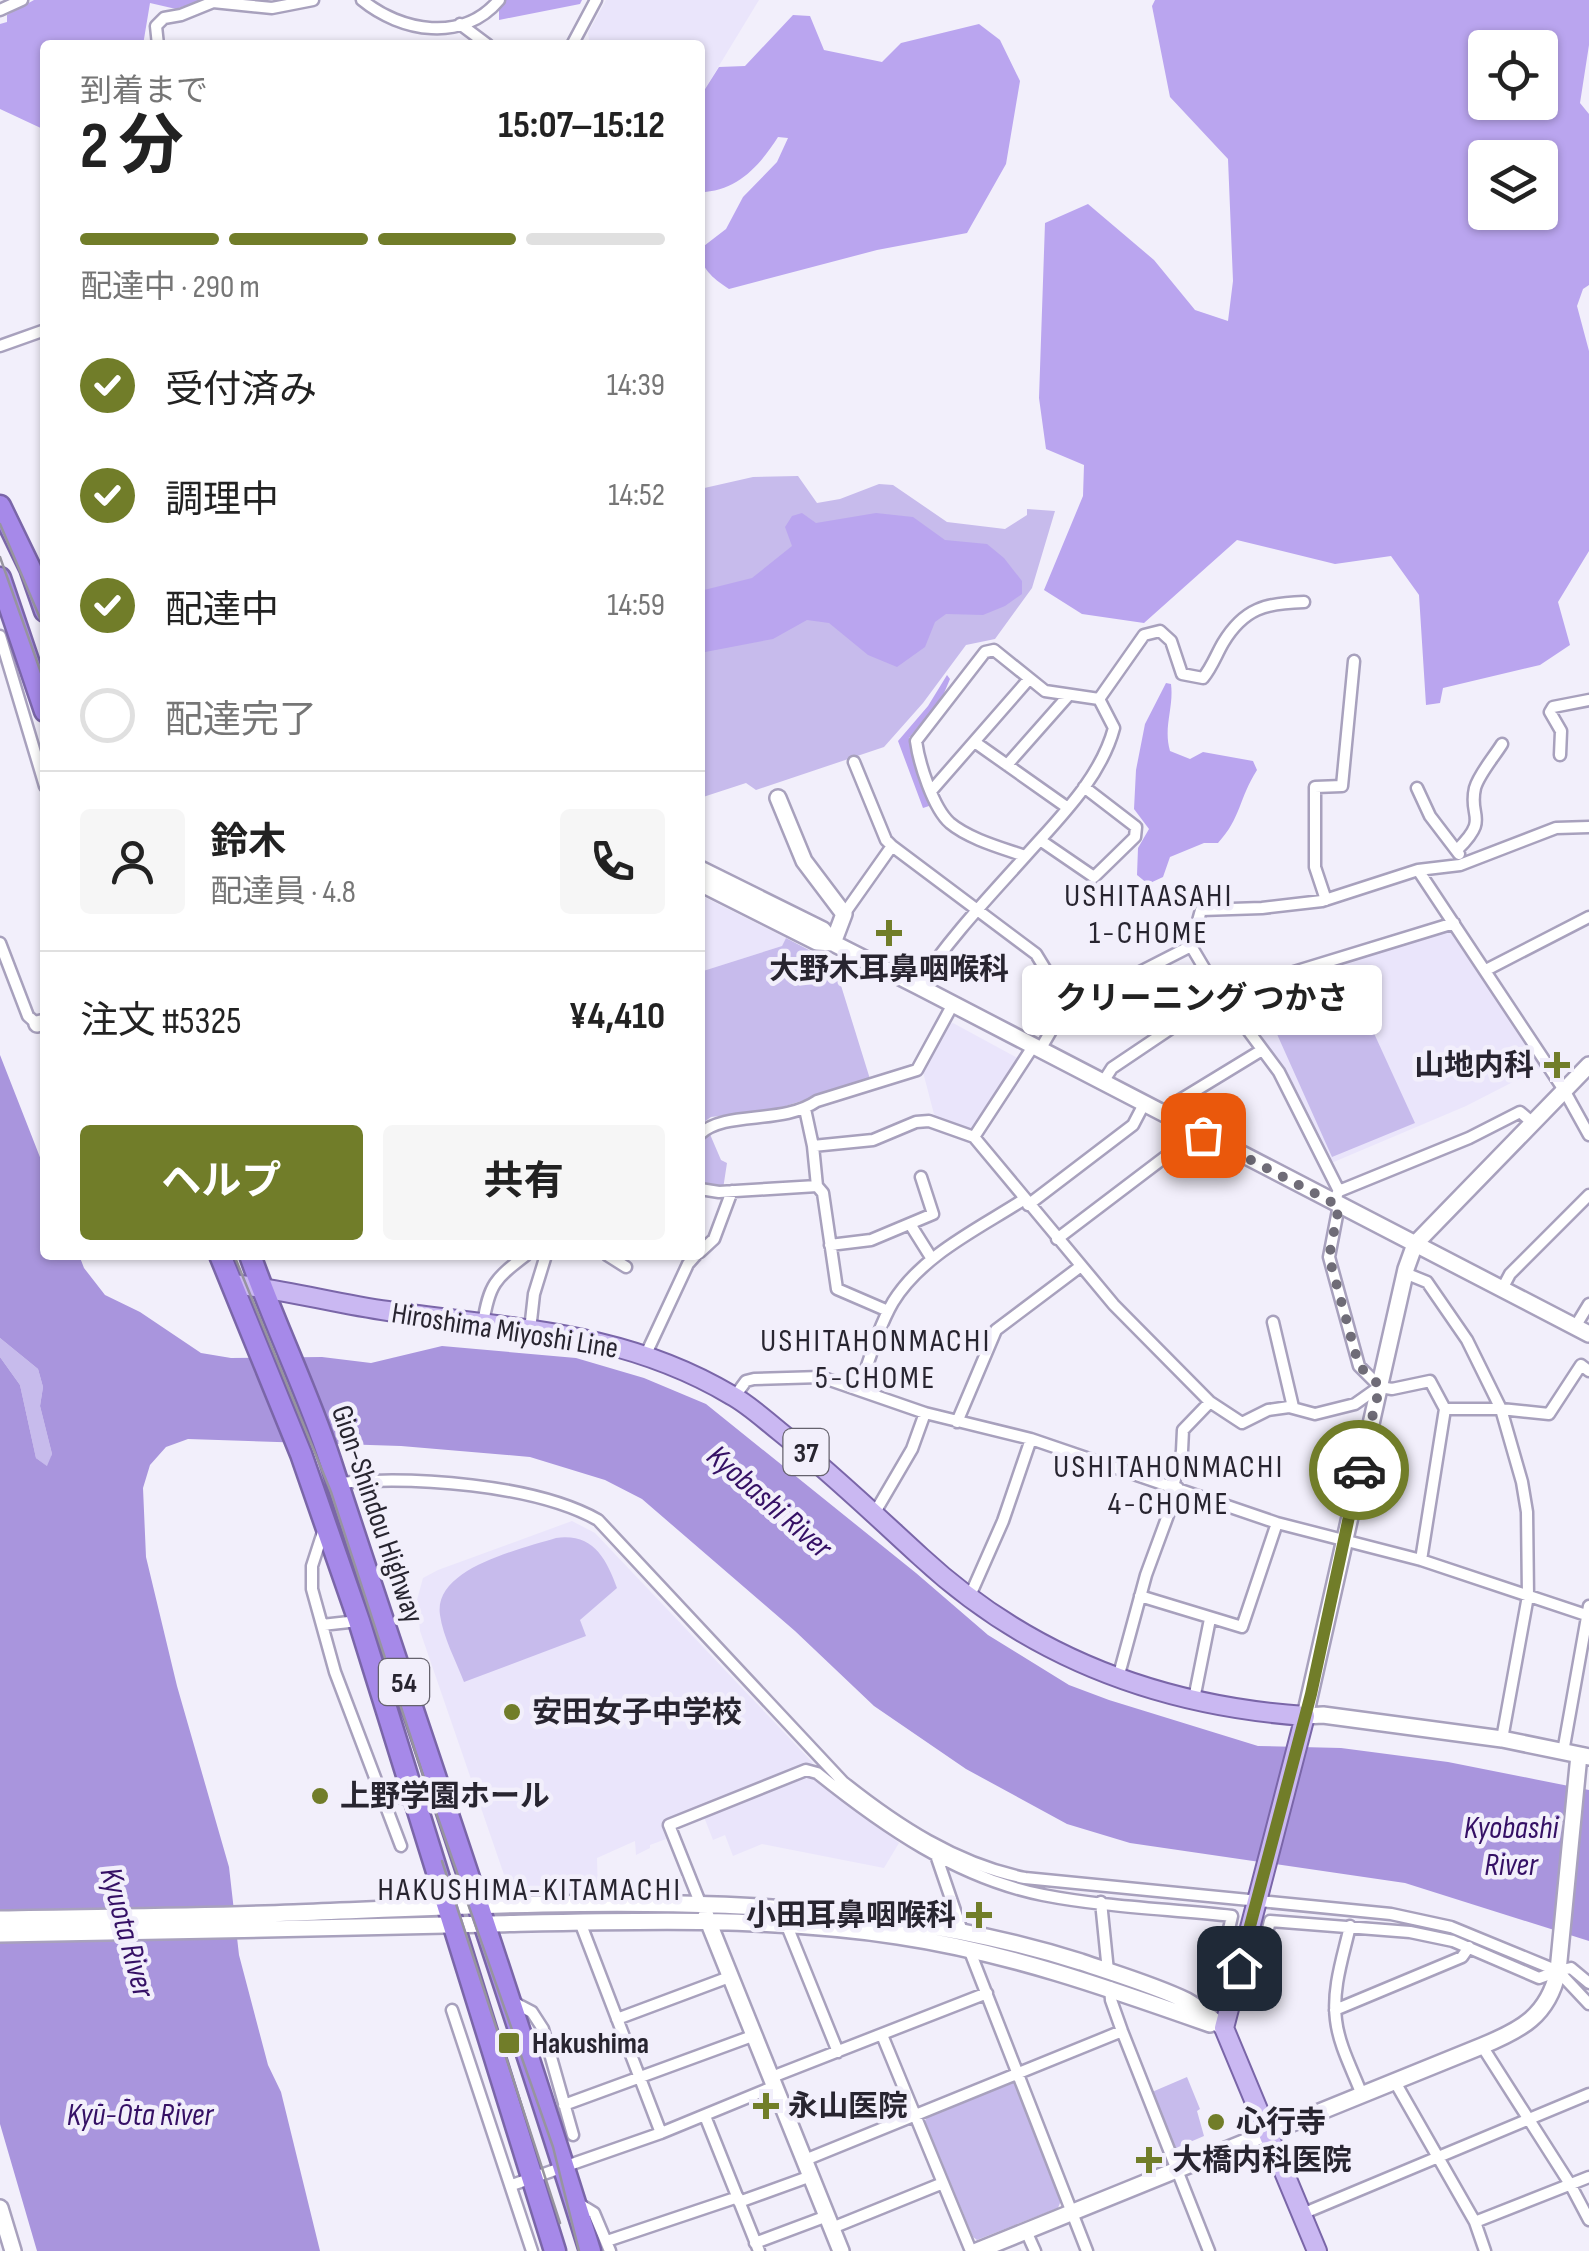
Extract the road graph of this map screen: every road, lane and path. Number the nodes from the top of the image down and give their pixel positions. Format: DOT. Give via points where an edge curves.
graph roads {
  1 [pos="22,0"];
  2 [pos="312,0"];
  3 [pos="362,0"];
  4 [pos="499,0"];
  5 [pos="596,0"];
  6 [pos="0,10"];
  7 [pos="460,24"];
  8 [pos="157,40"];
  9 [pos="481,40"];
  10 [pos="575,40"];
  11 [pos="40,332"];
  12 [pos="0,346"];
  13 [pos="0,506"];
  14 [pos="0,578"];
  15 [pos="40,597"];
  16 [pos="1304,602"];
  17 [pos="0,636"];
  18 [pos="1354,661"];
  19 [pos="1030,679"];
  20 [pos="14,682"];
  21 [pos="38,689"];
  22 [pos="40,695"];
  23 [pos="1068,696"];
  24 [pos="1100,699"];
  25 [pos="1589,700"];
  26 [pos="976,743"];
  27 [pos="1502,744"];
  28 [pos="1560,754"];
  29 [pos="854,762"];
  30 [pos="1007,765"];
  31 [pos="40,769"];
  32 [pos="1084,786"];
  33 [pos="1417,788"];
  34 [pos="932,790"];
  35 [pos="778,798"];
  36 [pos="1068,808"];
  37 [pos="1587,831"];
  38 [pos="1040,840"];
  39 [pos="892,846"];
  40 [pos="1458,849"];
  41 [pos="1025,856"];
  42 [pos="1460,865"];
  43 [pos="1418,870"];
  44 [pos="705,871"];
  45 [pos="705,886"];
  46 [pos="1326,900"];
  47 [pos="978,909"];
  48 [pos="844,914"];
  49 [pos="1589,917"];
  50 [pos="1454,923"];
  51 [pos="833,942"];
  52 [pos="0,943"];
  53 [pos="1191,946"];
  54 [pos="1486,970"];
  55 [pos="918,986"];
  56 [pos="1222,994"];
  57 [pos="1083,1002"];
  58 [pos="953,1004"];
  59 [pos="40,1022"];
  60 [pos="1037,1046"];
  61 [pos="1262,1050"];
  62 [pos="1589,1064"];
  63 [pos="1103,1082"];
  64 [pos="1564,1090"];
  65 [pos="1144,1104"];
  66 [pos="806,1108"];
  67 [pos="1171,1118"];
  68 [pos="1532,1123"];
  69 [pos="705,1129"];
  70 [pos="1589,1135"];
  71 [pos="974,1137"];
  72 [pos="813,1146"];
  73 [pos="1169,1154"];
  74 [pos="921,1178"];
  75 [pos="817,1186"];
  76 [pos="705,1189"];
  77 [pos="732,1191"];
  78 [pos="1589,1195"];
  79 [pos="1337,1200"];
  80 [pos="1025,1203"];
  81 [pos="910,1224"];
  82 [pos="1057,1239"];
  83 [pos="1415,1244"];
  84 [pos="830,1245"];
  85 [pos="705,1247"];
  86 [pos="932,1259"];
  87 [pos="222,1260"];
  88 [pos="252,1260"];
  89 [pos="520,1260"];
  90 [pos="544,1260"];
  91 [pos="614,1260"];
  92 [pos="692,1260"];
  93 [pos="1081,1266"];
  94 [pos="626,1267"];
  95 [pos="1405,1273"];
  96 [pos="232,1284"];
  97 [pos="261,1287"];
  98 [pos="1502,1289"];
  99 [pos="1589,1304"];
  100 [pos="888,1311"];
  101 [pos="1273,1322"];
  102 [pos="484,1324"];
  103 [pos="530,1330"];
  104 [pos="1582,1330"];
  105 [pos="646,1354"];
  106 [pos="1589,1371"];
  107 [pos="1380,1386"];
  108 [pos="859,1390"];
  109 [pos="735,1396"];
  110 [pos="1210,1402"];
  111 [pos="1293,1407"];
  112 [pos="1445,1409"];
  113 [pos="1501,1409"];
  114 [pos="925,1412"];
  115 [pos="957,1422"];
  116 [pos="1031,1439"];
  117 [pos="337,1483"];
  118 [pos="1175,1488"];
  119 [pos="874,1514"];
  120 [pos="326,1523"];
  121 [pos="1277,1523"];
  122 [pos="1342,1540"];
  123 [pos="1420,1560"];
  124 [pos="1140,1596"];
  125 [pos="1528,1596"];
  126 [pos="969,1598"];
  127 [pos="1588,1612"];
  128 [pos="1210,1619"];
  129 [pos="359,1622"];
  130 [pos="322,1625"];
  131 [pos="1118,1678"];
  132 [pos="1194,1699"];
  133 [pos="1303,1723"];
  134 [pos="1502,1739"];
  135 [pos="1577,1755"];
  136 [pos="379,1786"];
  137 [pos="417,1802"];
  138 [pos="401,1846"];
  139 [pos="936,1851"];
  140 [pos="1101,1902"];
  141 [pos="1256,1902"];
  142 [pos="701,1905"];
  143 [pos="452,1916"];
  144 [pos="484,1916"];
  145 [pos="0,1919"];
  146 [pos="259,1922"];
  147 [pos="580,1922"];
  148 [pos="708,1922"];
  149 [pos="787,1926"];
  150 [pos="1350,1926"];
  151 [pos="962,1930"];
  152 [pos="0,1934"];
  153 [pos="1469,1947"];
  154 [pos="969,1949"];
  155 [pos="1258,1965"];
  156 [pos="1558,1972"];
  157 [pos="732,1976"];
  158 [pos="1109,1979"];
  159 [pos="1217,1981"];
  160 [pos="1589,1982"];
  161 [pos="987,1993"];
  162 [pos="508,1999"];
  163 [pos="1589,2004"];
  164 [pos="452,2010"];
  165 [pos="1335,2010"];
  166 [pos="617,2019"];
  167 [pos="1224,2028"];
  168 [pos="486,2031"];
  169 [pos="1122,2031"];
  170 [pos="755,2035"];
  171 [pos="882,2035"];
  172 [pos="1482,2046"];
  173 [pos="466,2051"];
  174 [pos="838,2052"];
  175 [pos="1020,2074"];
  176 [pos="640,2078"];
  177 [pos="774,2082"];
  178 [pos="1395,2082"];
  179 [pos="1589,2094"];
  180 [pos="1362,2095"];
  181 [pos="564,2106"];
  182 [pos="915,2115"];
  183 [pos="705,2116"];
  184 [pos="1529,2120"];
  185 [pos="1268,2132"];
  186 [pos="661,2134"];
  187 [pos="573,2135"];
  188 [pos="1437,2157"];
  189 [pos="564,2167"];
  190 [pos="808,2168"];
  191 [pos="1177,2170"];
  192 [pos="1589,2177"];
  193 [pos="532,2178"];
  194 [pos="943,2183"];
  195 [pos="1570,2184"];
  196 [pos="512,2186"];
  197 [pos="739,2200"];
  198 [pos="0,2208"];
  199 [pos="1072,2212"];
  200 [pos="1302,2214"];
  201 [pos="1589,2220"];
  202 [pos="829,2222"];
  203 [pos="1475,2222"];
  204 [pos="1026,2231"];
  205 [pos="757,2247"];
  206 [pos="603,2248"];
  207 [pos="14,2251"];
  208 [pos="532,2251"];
  209 [pos="554,2251"];
  210 [pos="841,2251"];
  211 [pos="974,2251"];
  212 [pos="1035,2251"];
  213 [pos="1087,2251"];
  214 [pos="1209,2251"];
  215 [pos="1316,2251"];
  216 [pos="1486,2251"];
  1 -- 6 [label="street"];
  2 -- 8 [label="street" via="272,8 213,2 164,18 156,26"];
  3 -- 7 [label="street" via="405,26 433,30"];
  4 -- 7 [label="street"];
  5 -- 10 [label="street"];
  7 -- 9 [label="street"];
  11 -- 12 [label="street"];
  13 -- 15 [label="highway"];
  14 -- 21 [label="highway"];
  16 -- 24 [label="street" via="1270,603 1245,616 1203,678 1182,674 1160,631 1144,635"];
  17 -- 20 [label="street"];
  18 -- 46 [label="street" via="1342,786 1315,787 1315,867"];
  19 -- 23 [label="street"];
  19 -- 26 [label="street"];
  19 -- 34 [label="street" via="994,650 984,652 916,741"];
  20 -- 21 [label="street"];
  20 -- 31 [label="street"];
  21 -- 22 [label="highway"];
  23 -- 24 [label="street"];
  23 -- 30 [label="street"];
  24 -- 32 [label="street" via="1114,728"];
  25 -- 28 [label="street" via="1550,712 1561,731"];
  26 -- 30 [label="street"];
  26 -- 34 [label="street"];
  27 -- 40 [label="street" via="1475,788 1477,821"];
  29 -- 39 [label="street"];
  30 -- 36 [label="street"];
  32 -- 36 [label="street"];
  32 -- 38 [label="street" via="1136,827 1135,837 1094,877"];
  33 -- 40 [label="street"];
  34 -- 41 [label="street" via="951,824"];
  35 -- 48 [label="street" via="804,861"];
  36 -- 38 [label="street"];
  37 -- 42 [label="street" via="1556,828"];
  38 -- 41 [label="street"];
  39 -- 47 [label="street"];
  39 -- 48 [label="street"];
  40 -- 42 [label="street"];
  41 -- 47 [label="street"];
  42 -- 43 [label="street"];
  43 -- 46 [label="street"];
  43 -- 50 [label="street"];
  44 -- 51 [label="street" via="823,930"];
  45 -- 51 [label="street" via="817,942"];
  46 -- 53 [label="street" via="1200,910"];
  47 -- 55 [label="street"];
  47 -- 57 [label="street"];
  48 -- 51 [label="street"];
  49 -- 54 [label="street"];
  50 -- 54 [label="street"];
  50 -- 56 [label="street"];
  51 -- 55 [label="street"];
  52 -- 59 [label="street" via="28,1016"];
  53 -- 56 [label="street"];
  53 -- 57 [label="street"];
  54 -- 64 [label="street"];
  55 -- 58 [label="street"];
  56 -- 61 [label="street"];
  56 -- 63 [label="street" via="1112,1068"];
  57 -- 60 [label="street" via="1062,1012"];
  58 -- 60 [label="street"];
  58 -- 66 [label="street" via="917,1070"];
  60 -- 63 [label="street"];
  60 -- 71 [label="street"];
  61 -- 67 [label="street" via="1180,1100"];
  61 -- 79 [label="street"];
  62 -- 64 [label="street"];
  63 -- 65 [label="street"];
  64 -- 68 [label="street"];
  64 -- 70 [label="street"];
  65 -- 67 [label="street"];
  65 -- 80 [label="street" via="1133,1124"];
  66 -- 69 [label="street"];
  66 -- 72 [label="street"];
  67 -- 79 [label="street"];
  68 -- 79 [label="street" via="1520,1112"];
  68 -- 83 [label="street"];
  71 -- 72 [label="street" via="930,1121 872,1140"];
  71 -- 80 [label="street"];
  72 -- 75 [label="street"];
  73 -- 82 [label="street"];
  74 -- 81 [label="street" via="933,1214"];
  75 -- 77 [label="street"];
  75 -- 84 [label="street" via="824,1194"];
  76 -- 77 [label="street"];
  77 -- 85 [label="street"];
  78 -- 98 [label="street"];
  79 -- 83 [label="street"];
  79 -- 107 [label="street" via="1329,1257 1359,1366"];
  80 -- 82 [label="street"];
  80 -- 86 [label="street"];
  81 -- 84 [label="street" via="871,1240"];
  81 -- 86 [label="street"];
  82 -- 93 [label="street"];
  83 -- 95 [label="street"];
  83 -- 98 [label="street"];
  84 -- 100 [label="street" via="837,1289"];
  86 -- 100 [label="street"];
  87 -- 96 [label="highway, 54"];
  88 -- 97 [label="highway, Gion-Shindou Highway / 54"];
  89 -- 102 [label="street" via="493,1282"];
  90 -- 103 [label="street"];
  91 -- 94 [label="street"];
  92 -- 105 [label="street"];
  93 -- 110 [label="street"];
  93 -- 115 [label="street" via="996,1330"];
  95 -- 107 [label="street"];
  95 -- 113 [label="street" via="1426,1282 1468,1340"];
  96 -- 97 [label="main road, Hiroshima Miyoshi Line / 37"];
  96 -- 120 [label="highway, Gion-Shindou Highway / 54"];
  97 -- 102 [label="main road, Hiroshima Miyoshi Line / 37"];
  97 -- 117 [label="highway, Gion-Shindou Highway / 54"];
  98 -- 104 [label="street"];
  99 -- 104 [label="street"];
  100 -- 108 [label="street"];
  101 -- 111 [label="street"];
  102 -- 103 [label="main road, Hiroshima Miyoshi Line / 37"];
  103 -- 105 [label="main road, Hiroshima Miyoshi Line / 37"];
  105 -- 109 [label="main road, Hiroshima Miyoshi Line / 37"];
  106 -- 113 [label="street" via="1581,1364 1549,1414"];
  107 -- 111 [label="street" via="1355,1404 1315,1414"];
  107 -- 112 [label="street" via="1392,1390 1430,1381"];
  107 -- 122 [label="street"];
  108 -- 109 [label="street" via="821,1378 754,1379"];
  108 -- 114 [label="street"];
  109 -- 119 [label="main road, Hiroshima Miyoshi Line / 37"];
  110 -- 111 [label="street" via="1242,1422"];
  110 -- 118 [label="street" via="1183,1430"];
  112 -- 113 [label="street"];
  112 -- 123 [label="street"];
  113 -- 125 [label="street" via="1526,1512"];
  114 -- 115 [label="street"];
  114 -- 119 [label="street" via="912,1450"];
  115 -- 116 [label="street"];
  116 -- 118 [label="street"];
  116 -- 126 [label="street"];
  117 -- 139 [label="street" via="452,1482 579,1509 598,1520 843,1782"];
  117 -- 144 [label="highway, Gion-Shindou Highway / 54"];
  118 -- 121 [label="street"];
  118 -- 124 [label="street"];
  119 -- 126 [label="main road, Hiroshima Miyoshi Line / 37"];
  120 -- 129 [label="highway, Gion-Shindou Highway / 54"];
  120 -- 130 [label="street" via="312,1566"];
  121 -- 122 [label="street"];
  121 -- 128 [label="street" via="1242,1627"];
  122 -- 123 [label="street"];
  122 -- 133 [label="street"];
  123 -- 125 [label="street"];
  124 -- 128 [label="street"];
  124 -- 131 [label="street"];
  125 -- 127 [label="street"];
  125 -- 134 [label="street"];
  126 -- 131 [label="main road, Hiroshima Miyoshi Line / 37" via="1026,1637"];
  127 -- 135 [label="street"];
  128 -- 132 [label="street"];
  129 -- 130 [label="street"];
  129 -- 137 [label="highway, Gion-Shindou Highway / 54"];
  130 -- 136 [label="street"];
  131 -- 132 [label="main road, Hiroshima Miyoshi Line / 37"];
  132 -- 133 [label="main road, Hiroshima Miyoshi Line / 37"];
  133 -- 134 [label="street" via="1324,1715"];
  133 -- 141 [label="main road"];
  134 -- 135 [label="street"];
  135 -- 156 [label="street"];
  136 -- 137 [label="street"];
  136 -- 138 [label="street"];
  137 -- 143 [label="highway, Gion-Shindou Highway / 54"];
  139 -- 140 [label="street" via="1041,1895"];
  139 -- 141 [label="street" via="1025,1878"];
  139 -- 142 [label="street" via="806,1770 669,1826"];
  139 -- 151 [label="street"];
  140 -- 158 [label="street"];
  140 -- 159 [label="street" via="1232,1916"];
  141 -- 156 [label="street" via="1451,1926"];
  141 -- 167 [label="main road"];
  142 -- 144 [label="street"];
  142 -- 148 [label="street"];
  142 -- 151 [label="street"];
  143 -- 144 [label="street"];
  143 -- 146 [label="street"];
  143 -- 168 [label="highway, Gion-Shindou Highway / 54"];
  144 -- 147 [label="street"];
  144 -- 162 [label="highway, Gion-Shindou Highway / 54"];
  145 -- 146 [label="street"];
  146 -- 152 [label="street"];
  147 -- 148 [label="street"];
  147 -- 166 [label="street"];
  148 -- 149 [label="street"];
  148 -- 157 [label="street"];
  149 -- 154 [label="street"];
  149 -- 174 [label="street"];
  150 -- 153 [label="street"];
  150 -- 155 [label="street" via="1270,1921"];
  150 -- 165 [label="street"];
  151 -- 154 [label="street"];
  151 -- 158 [label="street"];
  153 -- 156 [label="street" via="1539,1978"];
  153 -- 165 [label="street" via="1462,1957"];
  154 -- 158 [label="street"];
  154 -- 161 [label="street"];
  156 -- 160 [label="street" via="1571,1968"];
  156 -- 163 [label="street"];
  156 -- 172 [label="street" via="1531,2022"];
  157 -- 166 [label="street"];
  157 -- 170 [label="street"];
  158 -- 167 [label="street"];
  158 -- 169 [label="street"];
  161 -- 171 [label="street"];
  161 -- 175 [label="street"];
  162 -- 181 [label="street" via="532,2012 543,2029"];
  162 -- 189 [label="highway, Gion-Shindou Highway / 54"];
  164 -- 173 [label="street"];
  165 -- 180 [label="street"];
  166 -- 176 [label="street"];
  167 -- 185 [label="main road"];
  168 -- 173 [label="street"];
  168 -- 193 [label="highway, Gion-Shindou Highway / 54"];
  169 -- 175 [label="street"];
  169 -- 191 [label="street"];
  170 -- 176 [label="street"];
  170 -- 177 [label="street"];
  171 -- 174 [label="street"];
  171 -- 182 [label="street"];
  172 -- 178 [label="street"];
  172 -- 184 [label="street"];
  173 -- 196 [label="street"];
  174 -- 177 [label="street"];
  175 -- 182 [label="street"];
  175 -- 199 [label="street"];
  176 -- 181 [label="street"];
  176 -- 186 [label="street"];
  177 -- 183 [label="street"];
  177 -- 190 [label="street"];
  178 -- 180 [label="street"];
  178 -- 188 [label="street"];
  179 -- 184 [label="street"];
  180 -- 185 [label="street"];
  181 -- 187 [label="street"];
  182 -- 190 [label="street"];
  182 -- 194 [label="street"];
  183 -- 186 [label="street"];
  183 -- 197 [label="street"];
  184 -- 188 [label="street"];
  184 -- 195 [label="street"];
  185 -- 191 [label="street"];
  185 -- 200 [label="main road"];
  186 -- 189 [label="street"];
  188 -- 200 [label="street"];
  188 -- 203 [label="street"];
  189 -- 193 [label="street"];
  189 -- 206 [label="highway, Gion-Shindou Highway / 54" via="575,2202"];
  190 -- 197 [label="street"];
  190 -- 202 [label="street"];
  191 -- 199 [label="street"];
  191 -- 214 [label="street"];
  192 -- 195 [label="street"];
  193 -- 196 [label="street"];
  193 -- 209 [label="highway, Gion-Shindou Highway / 54"];
  194 -- 202 [label="street"];
  194 -- 211 [label="street"];
  195 -- 201 [label="street"];
  195 -- 203 [label="street"];
  196 -- 208 [label="street"];
  197 -- 205 [label="street"];
  197 -- 206 [label="street"];
  198 -- 207 [label="street"];
  199 -- 204 [label="street"];
  199 -- 213 [label="street"];
  200 -- 215 [label="main road"];
  202 -- 205 [label="street"];
  202 -- 210 [label="street"];
  203 -- 216 [label="street"];
  204 -- 211 [label="street"];
  204 -- 212 [label="street"];
}
